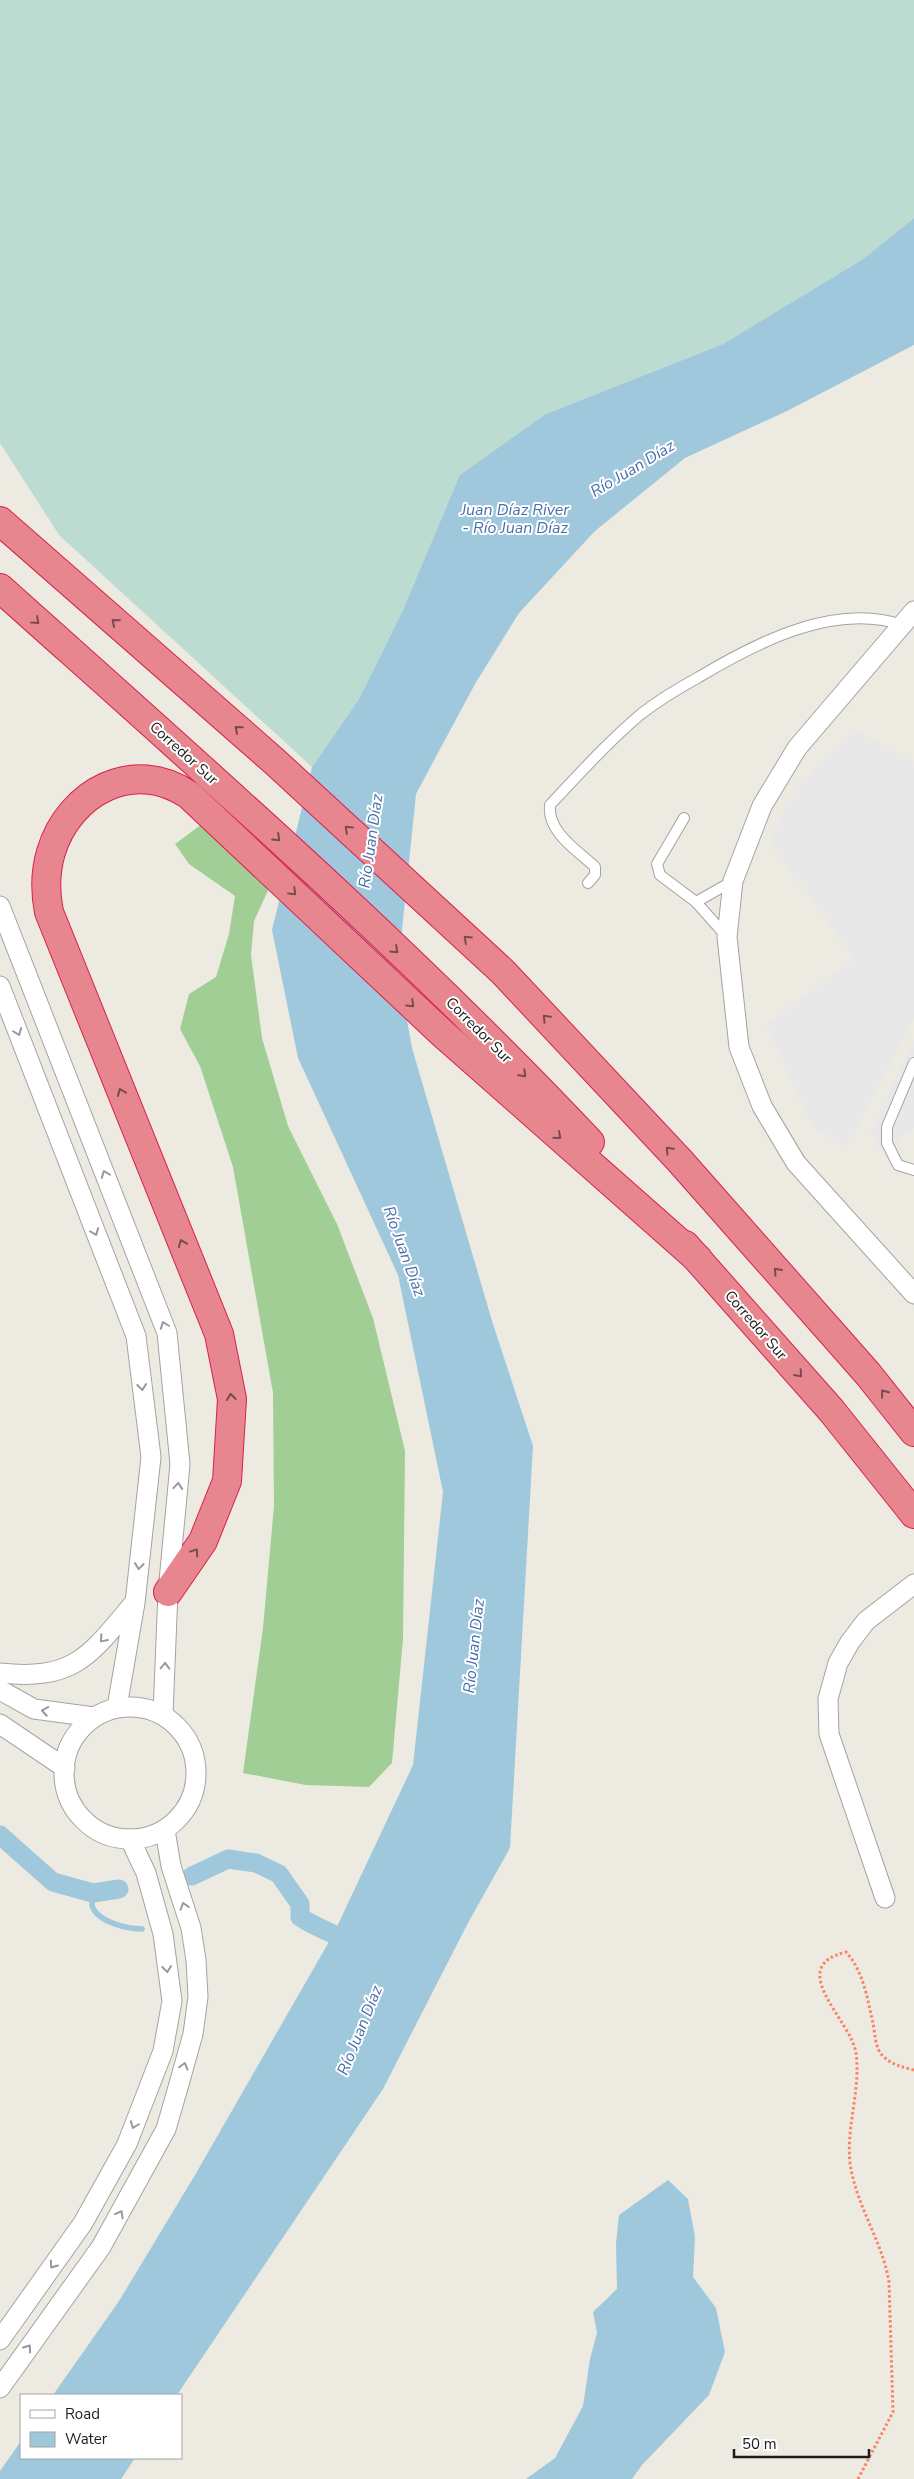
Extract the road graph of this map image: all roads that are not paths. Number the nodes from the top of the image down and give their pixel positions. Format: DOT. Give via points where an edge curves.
graph roads {
  1 [pos="0,522"];
  2 [pos="0,588"];
  3 [pos="908,618"];
  4 [pos="684,818"];
  5 [pos="733,881"];
  6 [pos="588,883"];
  7 [pos="696,902"];
  8 [pos="0,906"];
  9 [pos="727,937"];
  10 [pos="0,986"];
  11 [pos="914,1062"];
  12 [pos="914,1170"];
  13 [pos="698,1259"];
  14 [pos="914,1294"];
  15 [pos="914,1432"];
  16 [pos="914,1514"];
  17 [pos="914,1584"];
  18 [pos="168,1592"];
  19 [pos="135,1602"];
  20 [pos="0,1673"];
  21 [pos="0,1690"];
  22 [pos="117,1707"];
  23 [pos="163,1714"];
  24 [pos="94,1717"];
  25 [pos="0,1724"];
  26 [pos="65,1768"];
  27 [pos="165,1830"];
  28 [pos="130,1839"];
  29 [pos="884,1898"];
  30 [pos="0,2340"];
  31 [pos="0,2388"];
  15 -- 1 [label="highway, one-way" via="868,1374 680,1161 503,972 274,761"];
  2 -- 13 [label="highway, Corredor Sur, one-way" via="241,804 464,1015 561,1112"];
  3 -- 5 [label="street" via="797,748 762,806"];
  3 -- 6 [label="lane" via="845,619 772,637 704,674 641,714 550,805 553,827 595,867 595,875"];
  4 -- 7 [label="lane" via="657,864 657,870"];
  5 -- 7 [label="lane"];
  5 -- 9 [label="street"];
  7 -- 9 [label="lane"];
  18 -- 8 [label="street, one-way" via="180,1464 167,1333"];
  9 -- 14 [label="street" via="739,1047 762,1106 796,1163"];
  10 -- 19 [label="street, one-way" via="136,1336 150,1457"];
  11 -- 12 [label="lane" via="887,1127 888,1143 898,1165"];
  13 -- 16 [label="highway, Corredor Sur, one-way" via="831,1410"];
  18 -- 13 [label="highway, one-way" via="203,1540 227,1481 232,1399 220,1334 53,925 46,896 47,867 63,825 82,802 106,786 130,779 154,780 180,788 443,1034"];
  17 -- 29 [label="street" via="866,1621 850,1642 838,1663 828,1699 829,1734"];
  23 -- 18 [label="street, one-way"];
  19 -- 20 [label="street, one-way" via="92,1653 63,1670 26,1676"];
  19 -- 22 [label="street"];
  24 -- 21 [label="street, one-way" via="34,1709"];
  22 -- 23 [label="street" via="140,1707"];
  22 -- 24 [label="street"];
  23 -- 27 [label="street" via="183,1733 195,1758 196,1785 185,1811"];
  24 -- 26 [label="street" via="72,1743"];
  25 -- 26 [label="street"];
  26 -- 28 [label="street" via="67,1790 76,1809 90,1825 109,1835"];
  27 -- 28 [label="street" via="148,1837"];
  31 -- 27 [label="street, one-way" via="101,2247 166,2129 193,2034 197,2006 196,1960 191,1928 171,1866"];
  28 -- 30 [label="street, one-way" via="146,1873 163,1934 172,2001 163,2051 127,2144 83,2223"];
}
